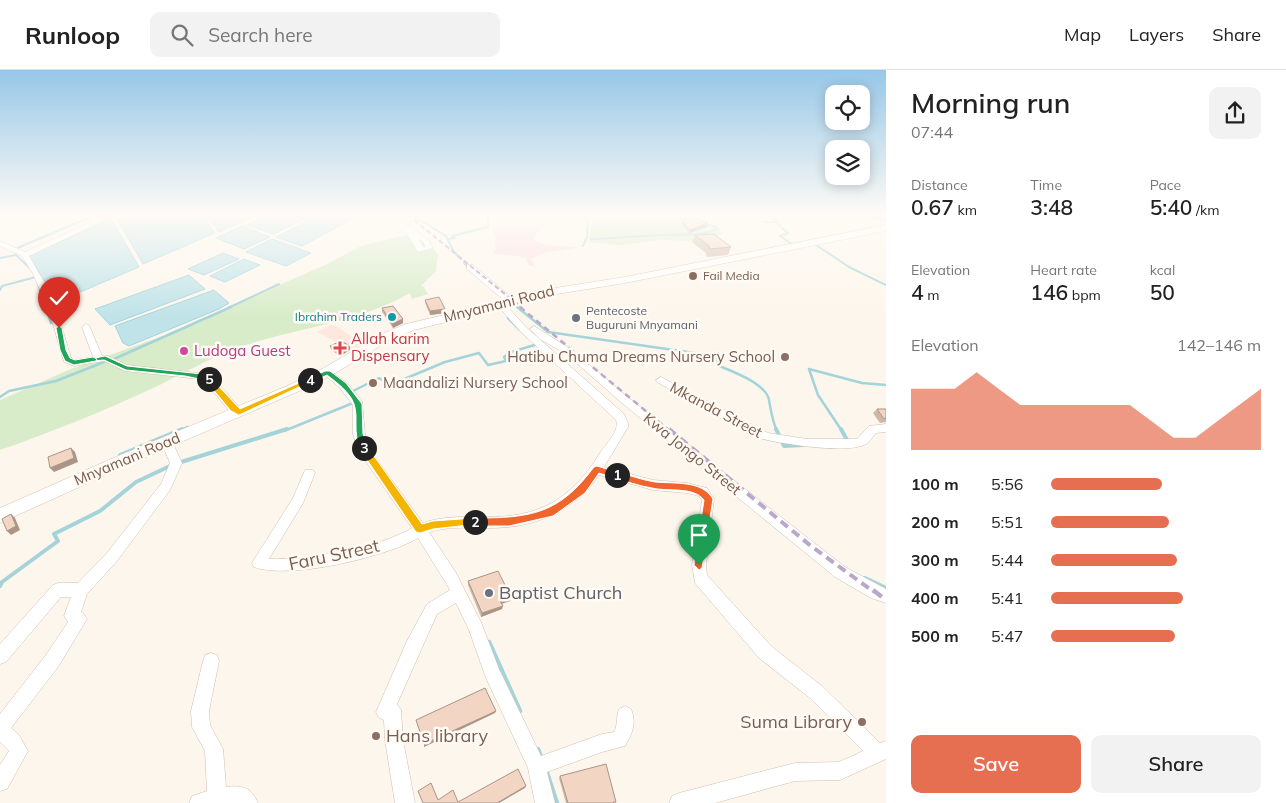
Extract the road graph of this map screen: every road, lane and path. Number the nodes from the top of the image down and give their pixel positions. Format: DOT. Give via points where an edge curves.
graph roads {
  1 [pos="13,249"];
  2 [pos="38,249"];
  3 [pos="780,249"];
  4 [pos="25,255"];
  5 [pos="470,267"];
  6 [pos="505,303"];
  7 [pos="86,327"];
  8 [pos="98,358"];
  9 [pos="328,372"];
  10 [pos="661,380"];
  11 [pos="239,412"];
  12 [pos="886,428"];
  13 [pos="167,442"];
  14 [pos="597,470"];
  15 [pos="309,473"];
  16 [pos="0,516"];
  17 [pos="420,529"];
  18 [pos="81,590"];
  19 [pos="459,593"];
  20 [pos="886,596"];
  21 [pos="0,656"];
  22 [pos="211,661"];
  23 [pos="625,715"];
  24 [pos="0,729"];
  25 [pos="882,751"];
  26 [pos="537,767"];
  27 [pos="0,782"];
  28 [pos="208,800"];
  29 [pos="248,803"];
  30 [pos="405,803"];
  31 [pos="545,803"];
  32 [pos="679,803"];
  1 -- 4 [label="street"];
  2 -- 4 [label="street"];
  3 -- 6 [label="street, Mnyamani Road" via="625,280 547,291"];
  4 -- 8 [label="street" via="43,283 68,360 74,363"];
  5 -- 6 [label="street"];
  6 -- 9 [label="street, Mnyamani Road" via="406,329 366,348"];
  6 -- 14 [label="street, Kwa Jongo Street" via="522,329 620,415 622,430"];
  6 -- 20 [label="street, Kwa Jongo Street" via="840,572"];
  7 -- 8 [label="street"];
  8 -- 11 [label="street" via="126,368 202,376 209,379"];
  9 -- 11 [label="street, Mnyamani Road"];
  9 -- 17 [label="street" via="358,404 359,434 364,450"];
  10 -- 12 [label="street, Mkanda Street" via="756,433 777,439 857,443 873,430"];
  11 -- 13 [label="street, Mnyamani Road"];
  13 -- 16 [label="street, Mnyamani Road"];
  13 -- 18 [label="street" via="176,463 166,487 112,557"];
  14 -- 17 [label="street, Kwa Jongo Street" via="582,490 549,513 509,522 466,522"];
  14 -- 25 [label="street" via="653,485 703,492 708,499 700,578 765,652"];
  15 -- 17 [label="street, Faru Street" via="299,499 259,563 264,566 304,564 358,552 406,538"];
  17 -- 19 [label="street"];
  18 -- 21 [label="street" via="58,590"];
  18 -- 24 [label="street" via="72,616 79,619 52,661"];
  19 -- 26 [label="street"];
  19 -- 30 [label="street" via="432,610 385,712 392,710"];
  22 -- 28 [label="street" via="200,711 201,727 214,749"];
  23 -- 26 [label="street" via="625,730 619,740"];
  24 -- 27 [label="street" via="19,751"];
  25 -- 32 [label="street" via="840,771 795,772"];
  26 -- 31 [label="street"];
  28 -- 29 [label="street" via="241,795"];
}
